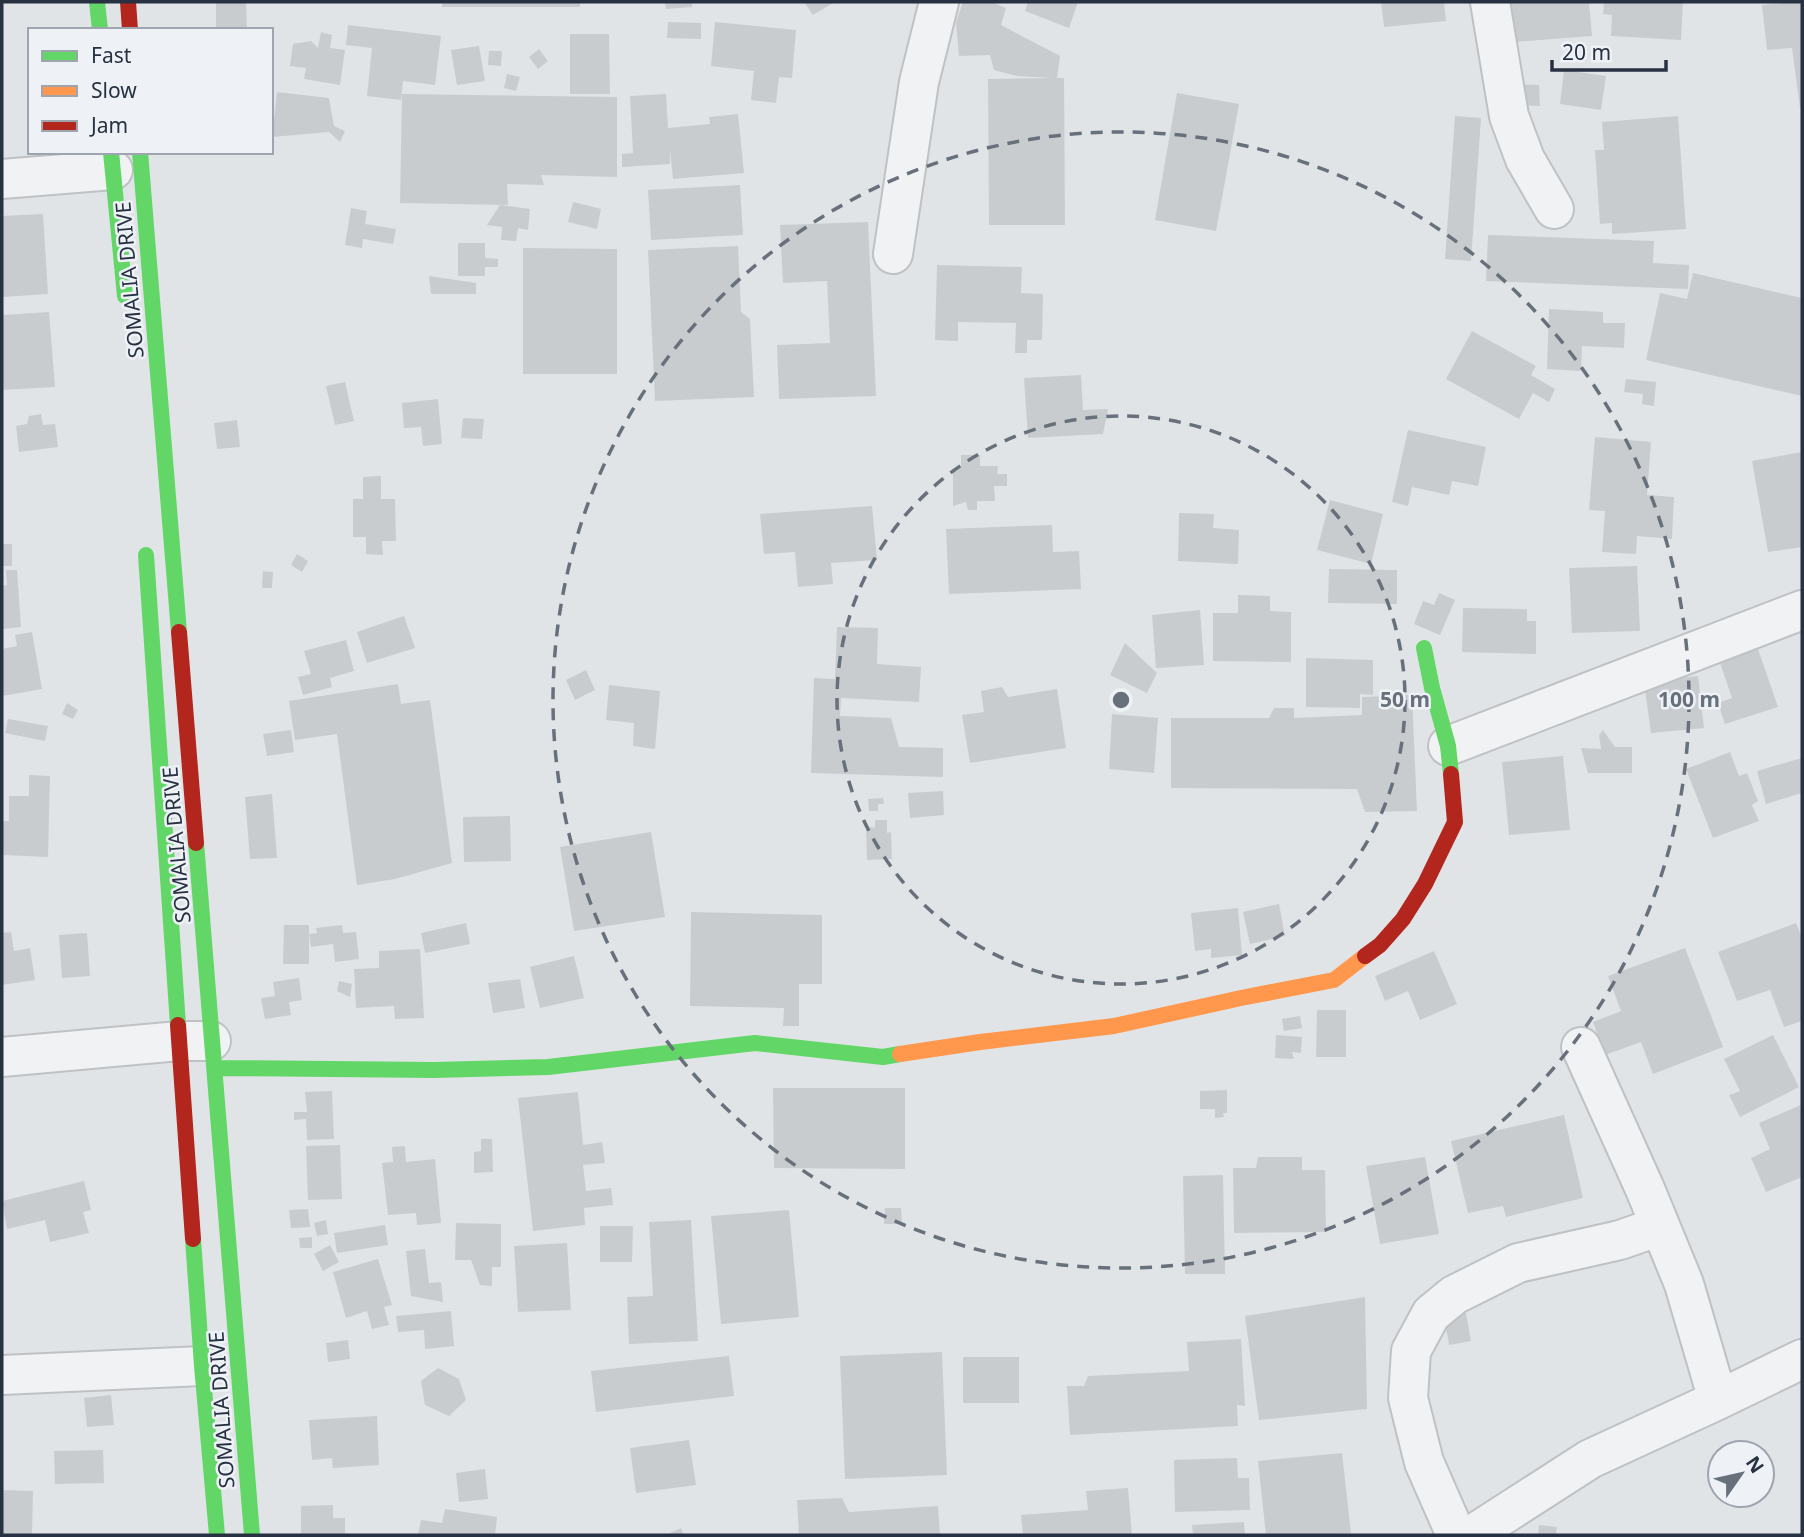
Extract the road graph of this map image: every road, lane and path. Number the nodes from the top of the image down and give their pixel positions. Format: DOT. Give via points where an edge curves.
graph roads {
  1 [pos="97,2"];
  2 [pos="128,2"];
  3 [pos="939,2"];
  4 [pos="1490,2"];
  5 [pos="100,28"];
  6 [pos="130,28"];
  7 [pos="121,158"];
  8 [pos="2,179"];
  9 [pos="1554,209"];
  10 [pos="893,254"];
  11 [pos="126,308"];
  12 [pos="145,543"];
  13 [pos="1802,610"];
  14 [pos="1423,648"];
  15 [pos="1448,746"];
  16 [pos="1581,1047"];
  17 [pos="202,1050"];
  18 [pos="2,1057"];
  19 [pos="1660,1226"];
  20 [pos="1802,1359"];
  21 [pos="202,1366"];
  22 [pos="2,1375"];
  23 [pos="1718,1400"];
  24 [pos="1474,1534"];
  25 [pos="217,1535"];
  26 [pos="252,1535"];
  1 -- 5 [label="main road"];
  2 -- 6 [label="main road"];
  3 -- 10 [label="street" via="919,82"];
  4 -- 9 [label="street" via="1508,116 1525,159"];
  7 -- 8 [label="street"];
  7 -- 11 [label="main road, SOMALIA DRIVE"];
  7 -- 17 [label="main road, SOMALIA DRIVE"];
  12 -- 17 [label="main road, SOMALIA DRIVE"];
  13 -- 15 [label="street"];
  14 -- 15 [label="main road"];
  15 -- 17 [label="main road" via="1454,822 1425,884 1380,944 1334,980 1114,1026 883,1057 755,1043 548,1067 434,1070"];
  16 -- 19 [label="street"];
  17 -- 18 [label="street"];
  17 -- 21 [label="main road, SOMALIA DRIVE"];
  17 -- 26 [label="main road, SOMALIA DRIVE"];
  19 -- 23 [label="street" via="1684,1284"];
  19 -- 24 [label="street" via="1518,1263 1454,1295 1431,1314 1411,1351 1408,1398 1424,1462"];
  20 -- 23 [label="street"];
  21 -- 22 [label="street"];
  21 -- 25 [label="main road, SOMALIA DRIVE"];
  23 -- 24 [label="street" via="1590,1459"];
}
